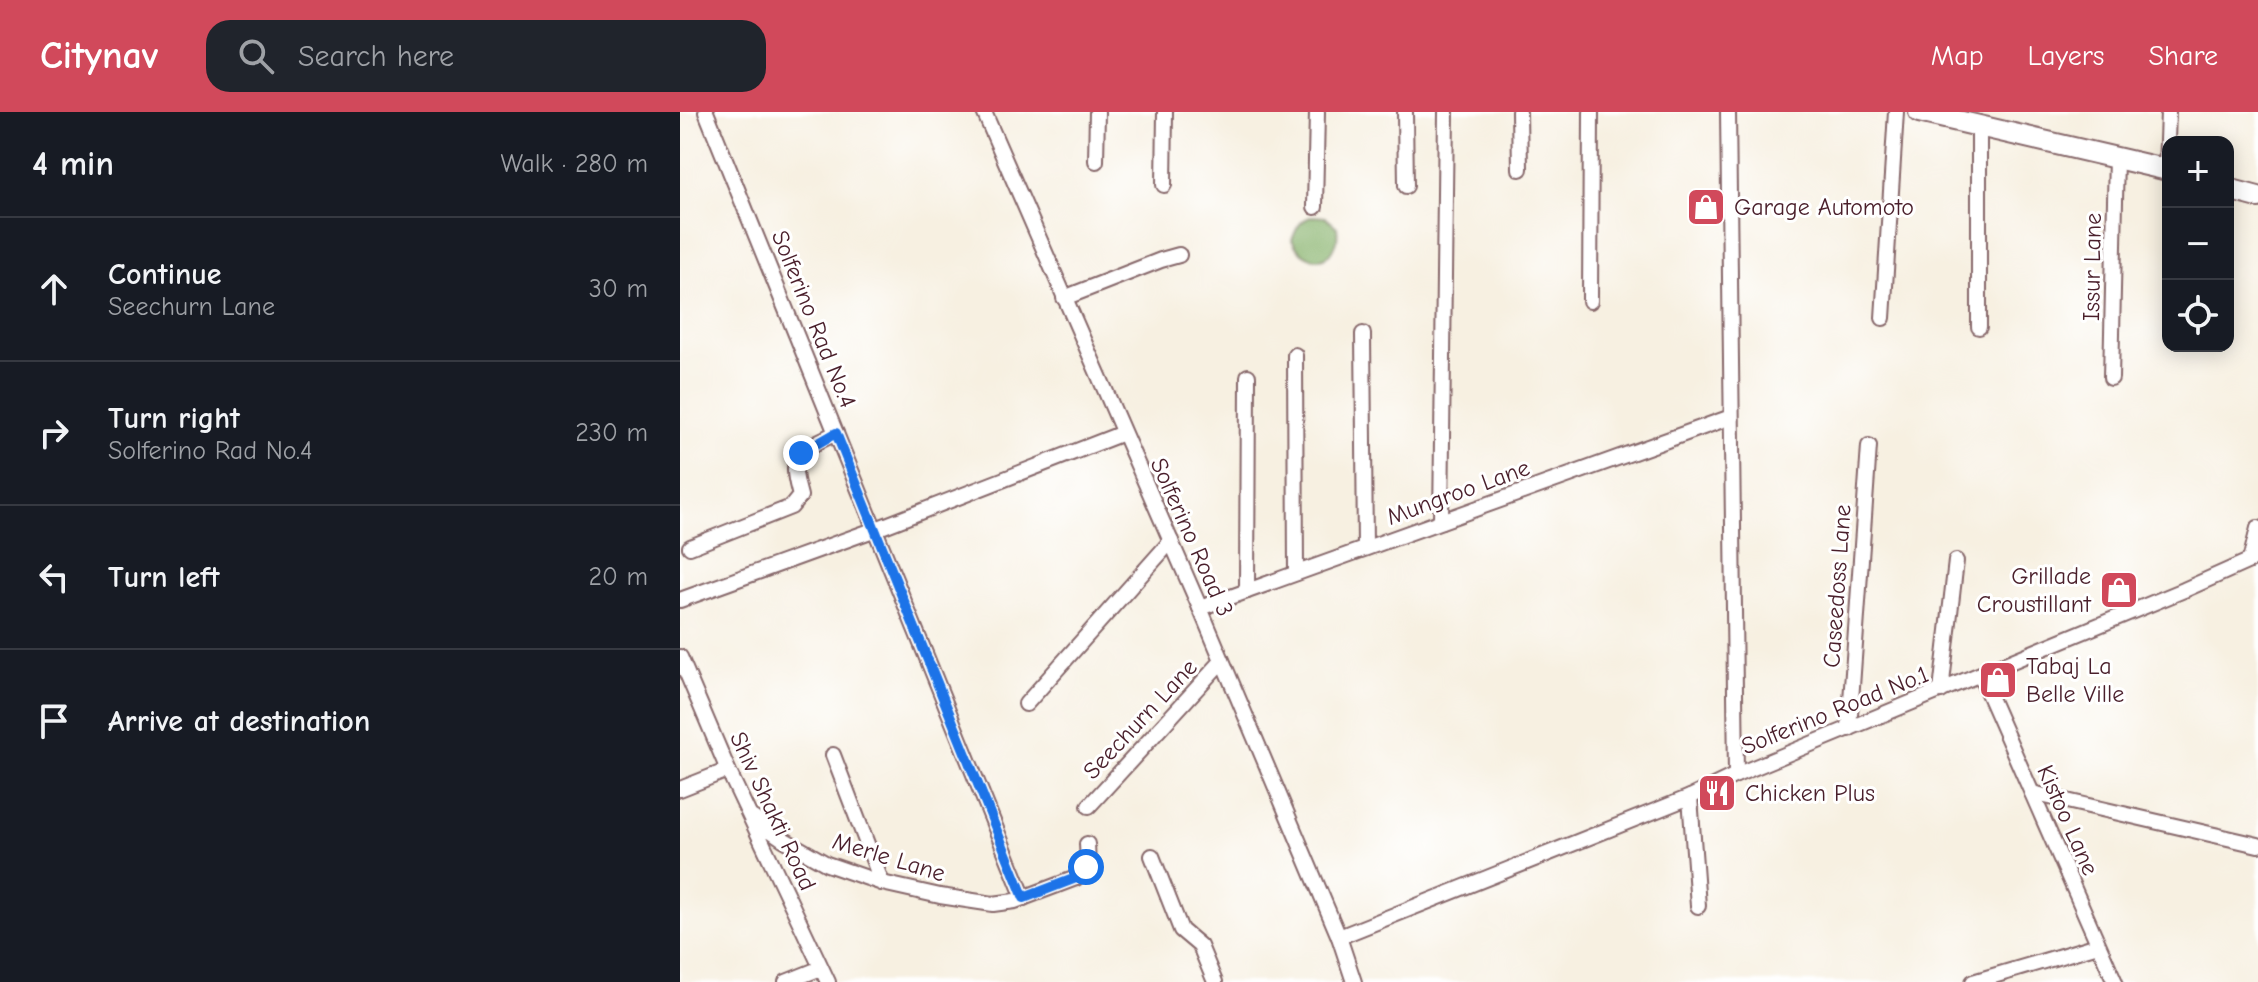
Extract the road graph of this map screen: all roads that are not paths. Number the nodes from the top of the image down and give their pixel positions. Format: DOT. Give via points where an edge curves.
graph roads {
  1 [pos="706,112"];
  2 [pos="984,112"];
  3 [pos="1097,112"];
  4 [pos="1165,112"];
  5 [pos="1317,112"];
  6 [pos="1405,112"];
  7 [pos="1446,112"];
  8 [pos="1519,112"];
  9 [pos="1591,112"];
  10 [pos="1728,112"];
  11 [pos="1896,112"];
  12 [pos="1919,112"];
  13 [pos="2168,112"];
  14 [pos="1979,126"];
  15 [pos="2168,136"];
  16 [pos="2116,157"];
  17 [pos="1096,161"];
  18 [pos="2162,168"];
  19 [pos="1520,169"];
  20 [pos="1164,185"];
  21 [pos="1406,186"];
  22 [pos="2234,191"];
  23 [pos="2258,197"];
  24 [pos="1315,207"];
  25 [pos="1179,255"];
  26 [pos="1064,298"];
  27 [pos="1590,301"];
  28 [pos="1883,318"];
  29 [pos="1979,327"];
  30 [pos="1363,334"];
  31 [pos="1295,355"];
  32 [pos="1248,376"];
  33 [pos="2111,378"];
  34 [pos="1731,417"];
  35 [pos="836,433"];
  36 [pos="1123,433"];
  37 [pos="1869,446"];
  38 [pos="1441,521"];
  39 [pos="2258,528"];
  40 [pos="876,529"];
  41 [pos="1171,541"];
  42 [pos="690,547"];
  43 [pos="1365,548"];
  44 [pos="2254,559"];
  45 [pos="1956,561"];
  46 [pos="1296,573"];
  47 [pos="1247,591"];
  48 [pos="680,600"];
  49 [pos="1200,608"];
  50 [pos="680,657"];
  51 [pos="1222,661"];
  52 [pos="1980,675"];
  53 [pos="1941,691"];
  54 [pos="1026,704"];
  55 [pos="1849,729"];
  56 [pos="833,755"];
  57 [pos="728,770"];
  58 [pos="1736,775"];
  59 [pos="680,789"];
  60 [pos="2032,793"];
  61 [pos="1690,797"];
  62 [pos="1089,806"];
  63 [pos="753,818"];
  64 [pos="1087,844"];
  65 [pos="2258,845"];
  66 [pos="1152,856"];
  67 [pos="882,883"];
  68 [pos="1024,898"];
  69 [pos="1698,906"];
  70 [pos="1339,937"];
  71 [pos="2098,945"];
  72 [pos="825,975"];
  73 [pos="786,982"];
  74 [pos="1215,982"];
  75 [pos="1354,982"];
  76 [pos="1973,982"];
  77 [pos="2115,982"];
  1 -- 35 [label="street, Solferino Rad No.4"];
  2 -- 26 [label="street, Solferino Road 3"];
  3 -- 17 [label="street"];
  4 -- 20 [label="street"];
  5 -- 24 [label="street"];
  6 -- 21 [label="street"];
  7 -- 38 [label="street"];
  8 -- 19 [label="street"];
  9 -- 27 [label="street"];
  10 -- 34 [label="street"];
  11 -- 28 [label="street"];
  12 -- 14 [label="main road"];
  13 -- 15 [label="street"];
  14 -- 16 [label="main road"];
  14 -- 29 [label="street"];
  16 -- 18 [label="main road"];
  16 -- 33 [label="street, Issur Lane"];
  22 -- 23 [label="main road"];
  25 -- 26 [label="street"];
  26 -- 36 [label="street, Solferino Road 3"];
  30 -- 43 [label="street"];
  31 -- 46 [label="street"];
  32 -- 47 [label="street"];
  34 -- 38 [label="street, Mungroo Lane"];
  34 -- 58 [label="street"];
  35 -- 40 [label="street, Solferino Rad No.4"];
  35 -- 42 [label="street" via="806,449 796,462 800,496 791,507"];
  36 -- 40 [label="street"];
  36 -- 41 [label="street, Solferino Road 3"];
  37 -- 55 [label="street, Caseedoss Lane"];
  38 -- 43 [label="street, Mungroo Lane"];
  39 -- 44 [label="street"];
  40 -- 48 [label="street"];
  40 -- 68 [label="street, Solferino Rad No.4"];
  41 -- 49 [label="street, Solferino Road 3"];
  41 -- 54 [label="street"];
  43 -- 46 [label="street, Mungroo Lane"];
  44 -- 52 [label="street, Solferino Road No.1"];
  45 -- 53 [label="street"];
  46 -- 47 [label="street, Mungroo Lane"];
  47 -- 49 [label="street, Mungroo Lane"];
  49 -- 51 [label="street, Solferino Road 3"];
  50 -- 57 [label="street, Shiv Shakti Road"];
  51 -- 62 [label="street, Seechurn Lane"];
  51 -- 70 [label="street, Solferino Road 3"];
  52 -- 53 [label="street, Solferino Road No.1"];
  52 -- 60 [label="street, Kistoo Lane"];
  53 -- 55 [label="street, Solferino Road No.1"];
  55 -- 58 [label="street, Solferino Road No.1"];
  56 -- 67 [label="street"];
  57 -- 59 [label="street"];
  57 -- 63 [label="street, Shiv Shakti Road"];
  58 -- 61 [label="street, Solferino Road No.1"];
  60 -- 65 [label="street"];
  60 -- 71 [label="street, Kistoo Lane"];
  61 -- 69 [label="street"];
  61 -- 70 [label="street, Solferino Road No.1"];
  63 -- 67 [label="street, Merle Lane" via="827,864"];
  63 -- 72 [label="street, Shiv Shakti Road"];
  64 -- 68 [label="street" via="1082,873"];
  66 -- 74 [label="street" via="1181,930 1200,946"];
  67 -- 68 [label="street, Merle Lane" via="993,904"];
  70 -- 75 [label="street, Solferino Road 3"];
  71 -- 76 [label="street"];
  71 -- 77 [label="street, Kistoo Lane"];
  72 -- 73 [label="street"];
}
